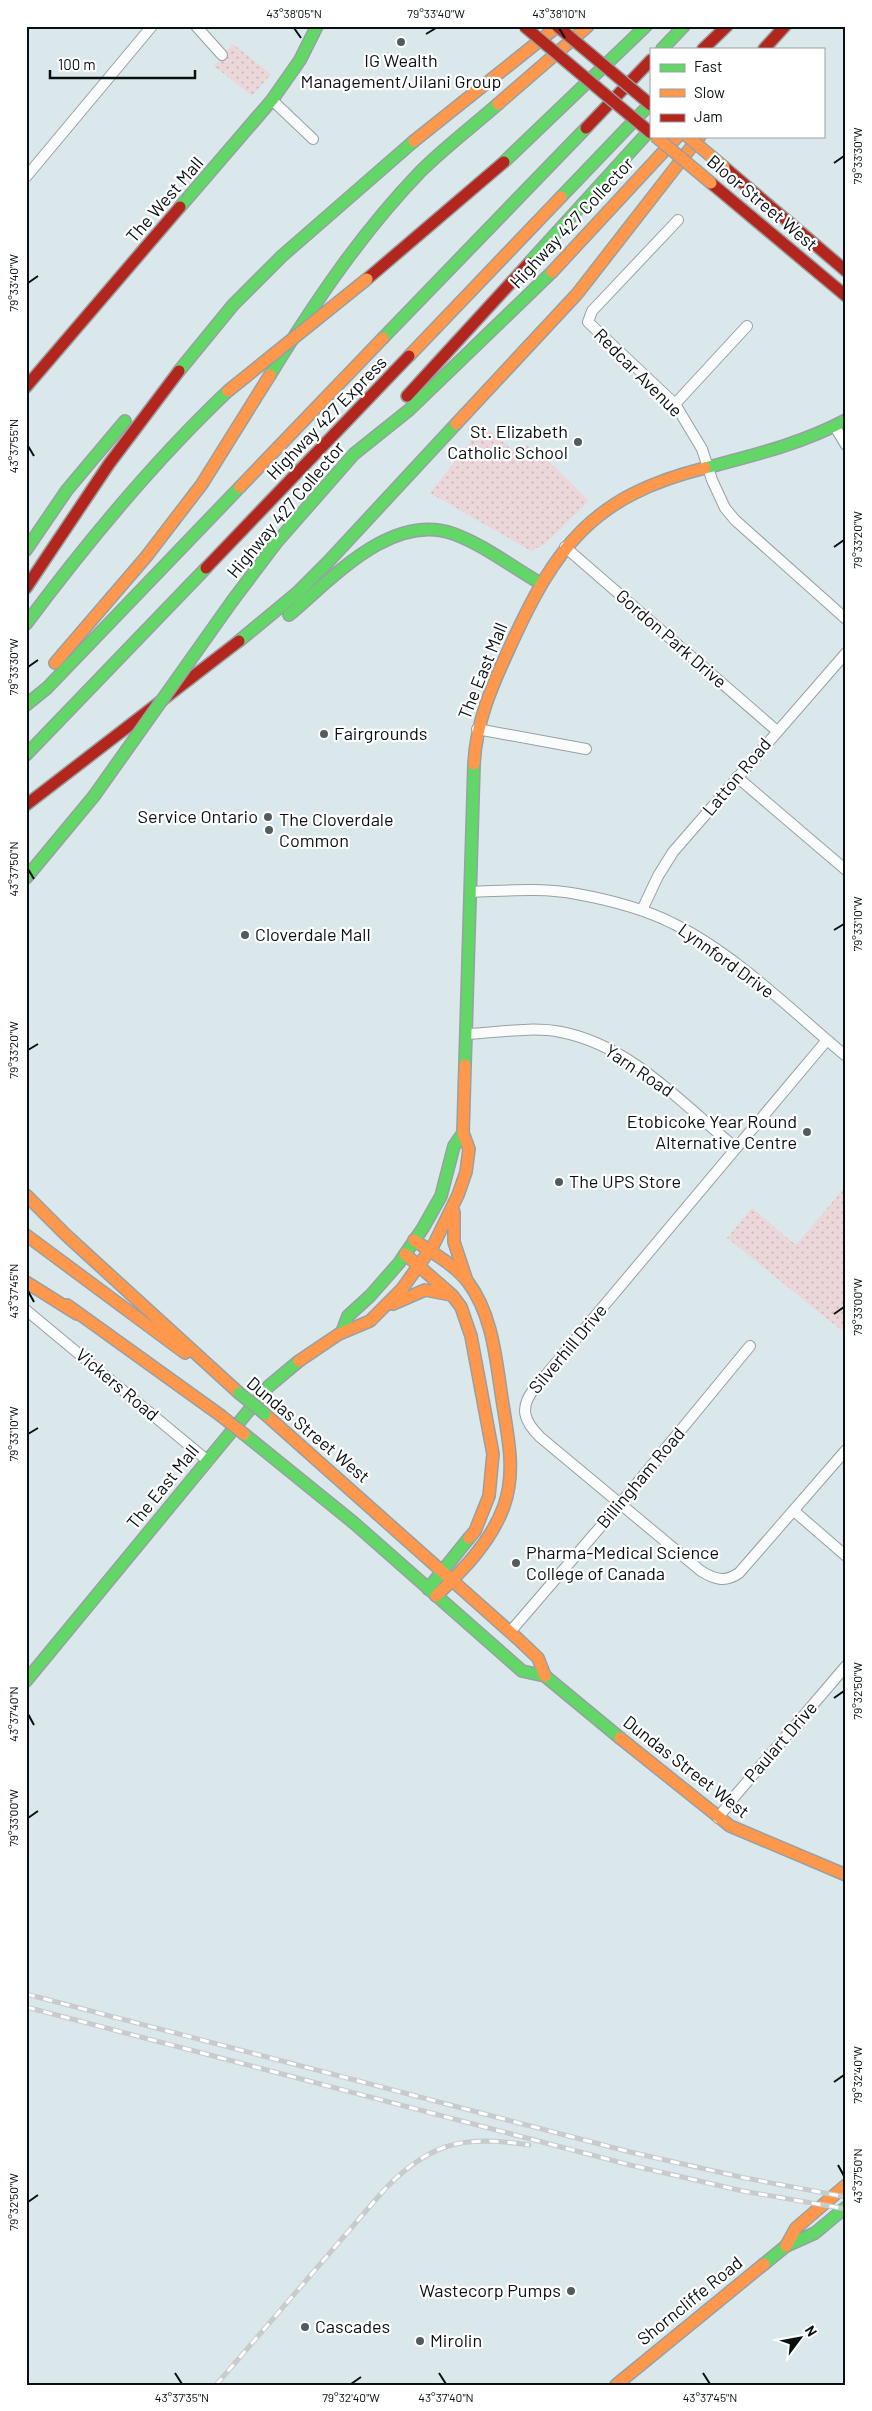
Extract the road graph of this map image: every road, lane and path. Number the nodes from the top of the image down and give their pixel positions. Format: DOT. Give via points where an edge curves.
graph roads {
  1 [pos="152,26"];
  2 [pos="196,26"];
  3 [pos="317,26"];
  4 [pos="524,26"];
  5 [pos="557,26"];
  6 [pos="588,26"];
  7 [pos="646,26"];
  8 [pos="684,26"];
  9 [pos="727,26"];
  10 [pos="740,26"];
  11 [pos="784,26"];
  12 [pos="728,41"];
  13 [pos="663,48"];
  14 [pos="704,48"];
  15 [pos="765,48"];
  16 [pos="222,55"];
  17 [pos="650,61"];
  18 [pos="272,100"];
  19 [pos="650,103"];
  20 [pos="650,105"];
  21 [pos="650,130"];
  22 [pos="650,132"];
  23 [pos="657,138"];
  24 [pos="676,138"];
  25 [pos="689,138"];
  26 [pos="698,138"];
  27 [pos="312,139"];
  28 [pos="27,175"];
  29 [pos="678,220"];
  30 [pos="846,271"];
  31 [pos="846,296"];
  32 [pos="747,326"];
  33 [pos="168,384"];
  34 [pos="26,387"];
  35 [pos="675,404"];
  36 [pos="846,420"];
  37 [pos="835,427"];
  38 [pos="846,445"];
  39 [pos="354,454"];
  40 [pos="707,467"];
  41 [pos="565,547"];
  42 [pos="26,550"];
  43 [pos="540,583"];
  44 [pos="26,588"];
  45 [pos="846,619"];
  46 [pos="26,624"];
  47 [pos="846,653"];
  48 [pos="191,680"];
  49 [pos="26,701"];
  50 [pos="26,705"];
  51 [pos="477,729"];
  52 [pos="777,731"];
  53 [pos="586,749"];
  54 [pos="26,755"];
  55 [pos="737,778"];
  56 [pos="26,805"];
  57 [pos="69,828"];
  58 [pos="845,868"];
  59 [pos="26,878"];
  60 [pos="26,887"];
  61 [pos="470,892"];
  62 [pos="642,910"];
  63 [pos="466,1034"];
  64 [pos="827,1040"];
  65 [pos="846,1056"];
  66 [pos="463,1133"];
  67 [pos="736,1148"];
  68 [pos="26,1195"];
  69 [pos="454,1208"];
  70 [pos="26,1235"];
  71 [pos="414,1240"];
  72 [pos="429,1251"];
  73 [pos="405,1254"];
  74 [pos="420,1265"];
  75 [pos="26,1272"];
  76 [pos="467,1281"];
  77 [pos="26,1282"];
  78 [pos="452,1295"];
  79 [pos="389,1306"];
  80 [pos="26,1310"];
  81 [pos="77,1314"];
  82 [pos="342,1332"];
  83 [pos="750,1346"];
  84 [pos="239,1393"];
  85 [pos="846,1450"];
  86 [pos="208,1461"];
  87 [pos="620,1504"];
  88 [pos="794,1511"];
  89 [pos="846,1556"];
  90 [pos="443,1572"];
  91 [pos="452,1581"];
  92 [pos="432,1592"];
  93 [pos="510,1632"];
  94 [pos="846,1666"];
  95 [pos="545,1676"];
  96 [pos="26,1681"];
  97 [pos="718,1818"];
  98 [pos="846,1875"];
  99 [pos="846,2185"];
  100 [pos="846,2207"];
  101 [pos="786,2246"];
  102 [pos="616,2385"];
  1 -- 28 [label="street"];
  2 -- 16 [label="street"];
  3 -- 18 [label="main road, The West Mall" via="300,60"];
  4 -- 21 [label="main road, bridge"];
  5 -- 19 [label="main road, bridge"];
  5 -- 33 [label="main road" via="359,184 244,293"];
  6 -- 49 [label="main road" via="422,170 363,236 309,312 202,484"];
  7 -- 46 [label="main road, bridge" via="507,159 196,420 88,541"];
  8 -- 13 [label="main road"];
  9 -- 14 [label="main road"];
  10 -- 12 [label="main road"];
  11 -- 15 [label="main road"];
  17 -- 50 [label="main road, Highway 427 Express" via="149,583 47,688"];
  18 -- 27 [label="street"];
  18 -- 34 [label="main road, The West Mall"];
  20 -- 54 [label="main road, Highway 427 Express"];
  22 -- 39 [label="main road"];
  23 -- 31 [label="main road, Bloor Street West, bridge"];
  24 -- 39 [label="main road, Highway 427 Collector" via="558,266 409,410"];
  25 -- 30 [label="main road, Bloor Street West, bridge"];
  26 -- 48 [label="main road" via="577,294 399,488 297,593"];
  29 -- 35 [label="street, Redcar Avenue" via="588,318 595,330"];
  32 -- 35 [label="street"];
  33 -- 42 [label="main road" via="115,432 67,490"];
  33 -- 44 [label="main road" via="125,439"];
  35 -- 40 [label="street, Redcar Avenue" via="702,449"];
  36 -- 37 [label="main road, The East Mall"];
  37 -- 38 [label="street"];
  37 -- 40 [label="main road, The East Mall" via="791,446"];
  39 -- 57 [label="main road, Highway 427 Collector, bridge" via="276,543"];
  40 -- 41 [label="main road, The East Mall" via="654,483 620,500"];
  40 -- 45 [label="street, Redcar Avenue" via="720,499 735,520"];
  41 -- 43 [label="main road, The East Mall"];
  41 -- 52 [label="street, Gordon Park Drive"];
  43 -- 48 [label="main road" via="453,533 427,528 405,531 374,545 225,665"];
  43 -- 51 [label="main road, The East Mall" via="500,668"];
  47 -- 52 [label="street, Latton Road"];
  48 -- 56 [label="main road"];
  51 -- 53 [label="street"];
  51 -- 61 [label="main road, The East Mall"];
  52 -- 55 [label="street, Latton Road"];
  55 -- 58 [label="street"];
  55 -- 62 [label="street, Latton Road" via="669,858"];
  57 -- 59 [label="main road, Highway 427 Collector"];
  57 -- 60 [label="main road"];
  61 -- 62 [label="street, Lynnford Drive" via="548,891 576,894"];
  61 -- 63 [label="main road, The East Mall"];
  62 -- 64 [label="street, Lynnford Drive" via="702,940"];
  63 -- 66 [label="main road, The East Mall"];
  63 -- 67 [label="street, Yarn Road" via="560,1031 601,1044 641,1068"];
  64 -- 65 [label="street, Lynnford Drive"];
  64 -- 67 [label="street, Silverhill Drive"];
  66 -- 69 [label="main road, The East Mall" via="470,1149"];
  66 -- 71 [label="main road, The East Mall" via="454,1146 450,1171 440,1196"];
  67 -- 87 [label="street, Silverhill Drive" via="526,1402 525,1417 530,1427"];
  68 -- 84 [label="main road"];
  69 -- 72 [label="main road, The East Mall"];
  69 -- 76 [label="main road" via="454,1242"];
  70 -- 84 [label="main road, Dundas Street West"];
  71 -- 72 [label="main road"];
  71 -- 73 [label="main road, The East Mall"];
  72 -- 74 [label="main road, The East Mall"];
  72 -- 76 [label="main road"];
  73 -- 74 [label="main road"];
  73 -- 82 [label="main road, The East Mall" via="370,1296 348,1316"];
  74 -- 78 [label="main road"];
  74 -- 79 [label="main road, The East Mall"];
  75 -- 81 [label="main road, Dundas Street West"];
  76 -- 91 [label="main road" via="484,1311 492,1336 508,1431 510,1470 502,1512 484,1544"];
  77 -- 81 [label="main road"];
  78 -- 79 [label="main road" via="437,1290 419,1290"];
  78 -- 90 [label="main road" via="461,1307 472,1336 493,1454 489,1496 476,1532"];
  79 -- 82 [label="main road, The East Mall" via="358,1330"];
  80 -- 86 [label="street, Vickers Road"];
  81 -- 92 [label="main road, Dundas Street West, bridge" via="220,1415"];
  82 -- 86 [label="main road, The East Mall" via="308,1353 269,1386"];
  83 -- 87 [label="street, Billingham Road"];
  84 -- 90 [label="main road, Dundas Street West, bridge"];
  85 -- 88 [label="street, Silverhill Drive"];
  86 -- 96 [label="main road, The East Mall"];
  87 -- 88 [label="street, Silverhill Drive" via="701,1571 720,1580 740,1573"];
  87 -- 93 [label="street, Billingham Road"];
  88 -- 89 [label="street"];
  90 -- 91 [label="main road, Dundas Street West"];
  90 -- 92 [label="main road"];
  91 -- 92 [label="main road"];
  91 -- 93 [label="main road, Dundas Street West"];
  92 -- 95 [label="main road, Dundas Street West" via="522,1671"];
  93 -- 95 [label="main road, Dundas Street West" via="538,1658"];
  94 -- 97 [label="street, Paulart Drive"];
  95 -- 97 [label="main road, Dundas Street West"];
  97 -- 98 [label="main road, Dundas Street West" via="753,1838"];
  99 -- 101 [label="main road, Shorncliffe Road" via="796,2228"];
  100 -- 101 [label="main road, Shorncliffe Road" via="815,2233"];
  101 -- 102 [label="main road, Shorncliffe Road"];
}
